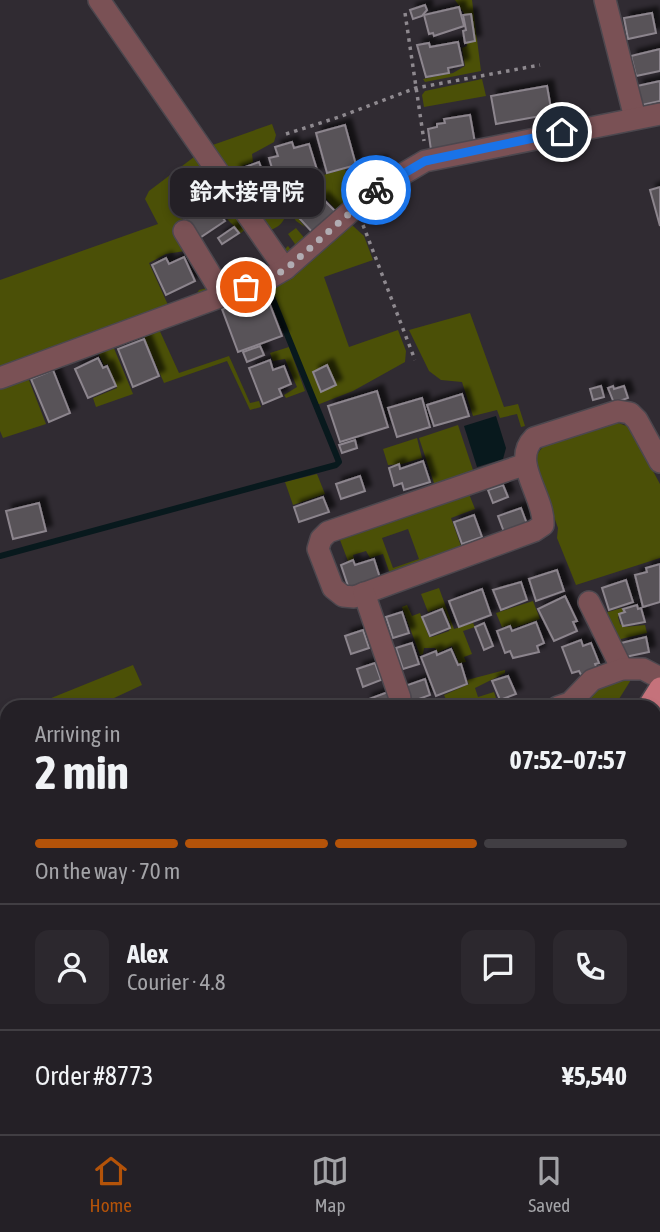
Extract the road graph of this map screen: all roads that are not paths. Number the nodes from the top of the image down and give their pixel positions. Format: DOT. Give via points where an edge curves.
graph roads {
  1 [pos="99,0"];
  2 [pos="605,0"];
  3 [pos="660,114"];
  4 [pos="635,118"];
  5 [pos="184,231"];
  6 [pos="285,270"];
  7 [pos="223,295"];
  8 [pos="0,377"];
  9 [pos="660,462"];
  10 [pos="526,464"];
  11 [pos="364,593"];
  12 [pos="589,602"];
  13 [pos="622,669"];
  14 [pos="660,678"];
  15 [pos="400,698"];
  16 [pos="573,700"];
  1 -- 6 [label="street"];
  2 -- 4 [label="street"];
  3 -- 4 [label="street"];
  4 -- 6 [label="street" via="427,160 374,191"];
  5 -- 7 [label="street"];
  6 -- 7 [label="street"];
  7 -- 8 [label="street"];
  9 -- 10 [label="street" via="637,420 618,411 534,438 526,445"];
  10 -- 11 [label="street" via="544,514 543,525"];
  10 -- 11 [label="street" via="328,532 318,549 333,588 342,596"];
  11 -- 15 [label="street"];
  12 -- 13 [label="street"];
  13 -- 14 [label="street" via="643,669"];
  13 -- 16 [label="street" via="592,680"];
}
